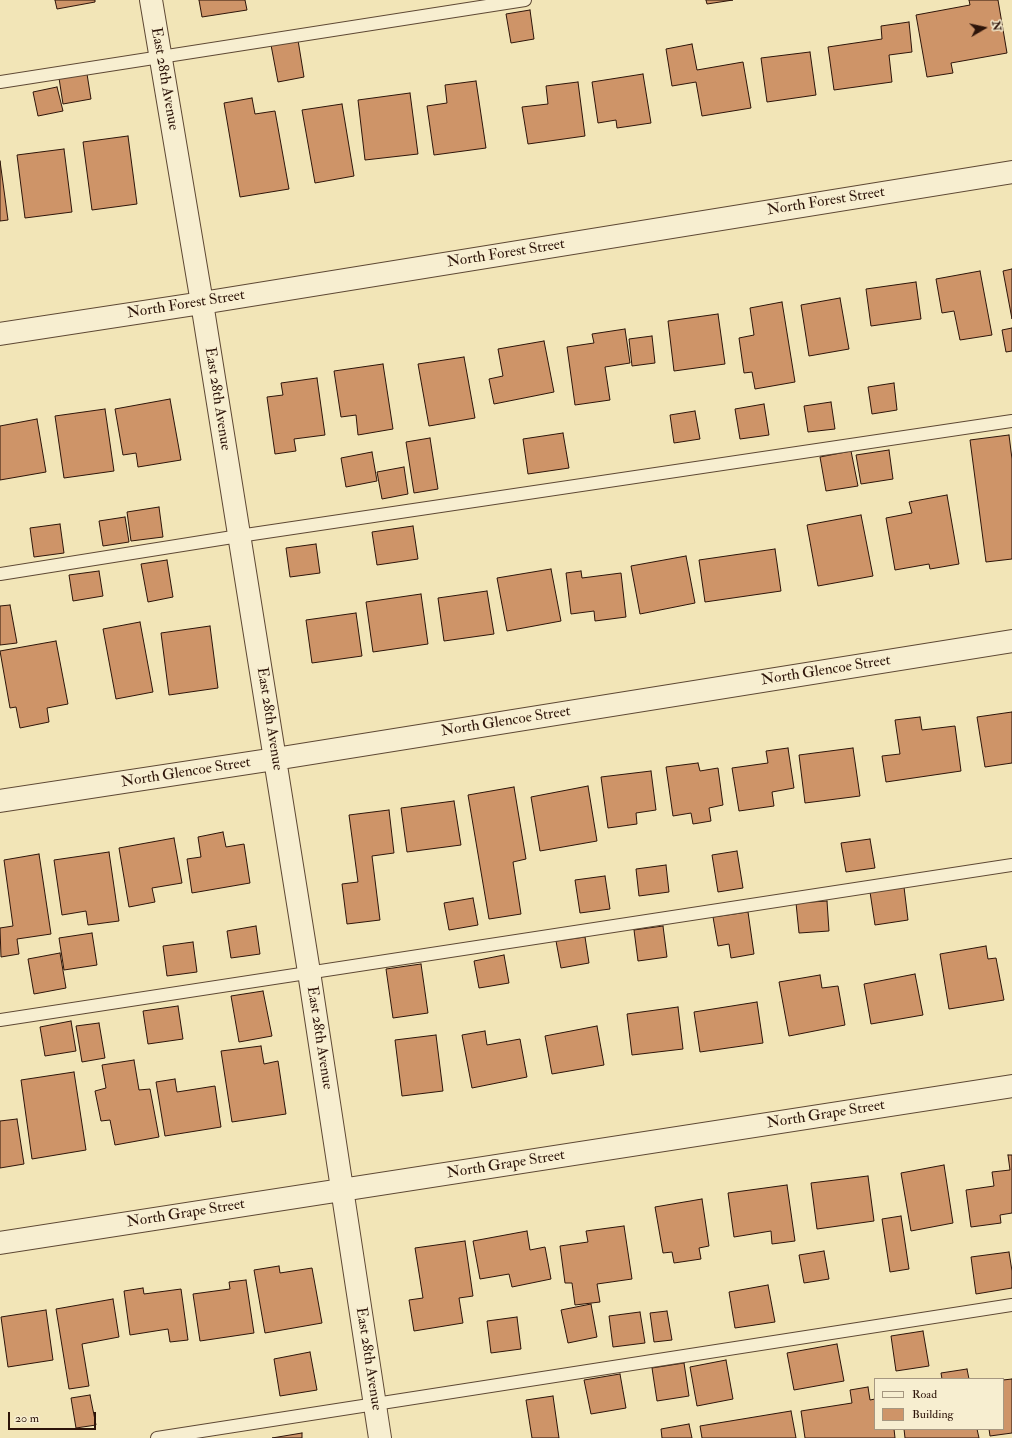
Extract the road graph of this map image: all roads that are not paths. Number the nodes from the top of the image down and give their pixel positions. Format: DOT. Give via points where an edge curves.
graph roads {
  1 [pos="151,0"];
  2 [pos="525,0"];
  3 [pos="160,56"];
  4 [pos="0,82"];
  5 [pos="1012,172"];
  6 [pos="202,303"];
  7 [pos="0,334"];
  8 [pos="1012,420"];
  9 [pos="239,536"];
  10 [pos="0,574"];
  11 [pos="1012,641"];
  12 [pos="275,759"];
  13 [pos="0,801"];
  14 [pos="1012,865"];
  15 [pos="309,972"];
  16 [pos="0,1020"];
  17 [pos="1012,1086"];
  18 [pos="342,1191"];
  19 [pos="0,1242"];
  20 [pos="1012,1305"];
  21 [pos="375,1404"];
  22 [pos="157,1438"];
  23 [pos="380,1438"];
  1 -- 3 [label="street, East 28th Avenue"];
  2 -- 3 [label="lane"];
  3 -- 4 [label="lane"];
  3 -- 6 [label="street, East 28th Avenue"];
  5 -- 6 [label="street, North Forest Street"];
  6 -- 7 [label="street, North Forest Street"];
  6 -- 9 [label="street, East 28th Avenue"];
  8 -- 9 [label="lane"];
  9 -- 10 [label="lane"];
  9 -- 12 [label="street, East 28th Avenue"];
  11 -- 12 [label="street, North Glencoe Street"];
  12 -- 13 [label="street, North Glencoe Street"];
  12 -- 15 [label="street, East 28th Avenue"];
  14 -- 15 [label="lane"];
  15 -- 16 [label="lane"];
  15 -- 18 [label="street, East 28th Avenue"];
  17 -- 18 [label="street, North Grape Street"];
  18 -- 19 [label="street, North Grape Street"];
  18 -- 21 [label="street, East 28th Avenue"];
  20 -- 21 [label="lane"];
  21 -- 22 [label="lane"];
  21 -- 23 [label="street, East 28th Avenue"];
}
